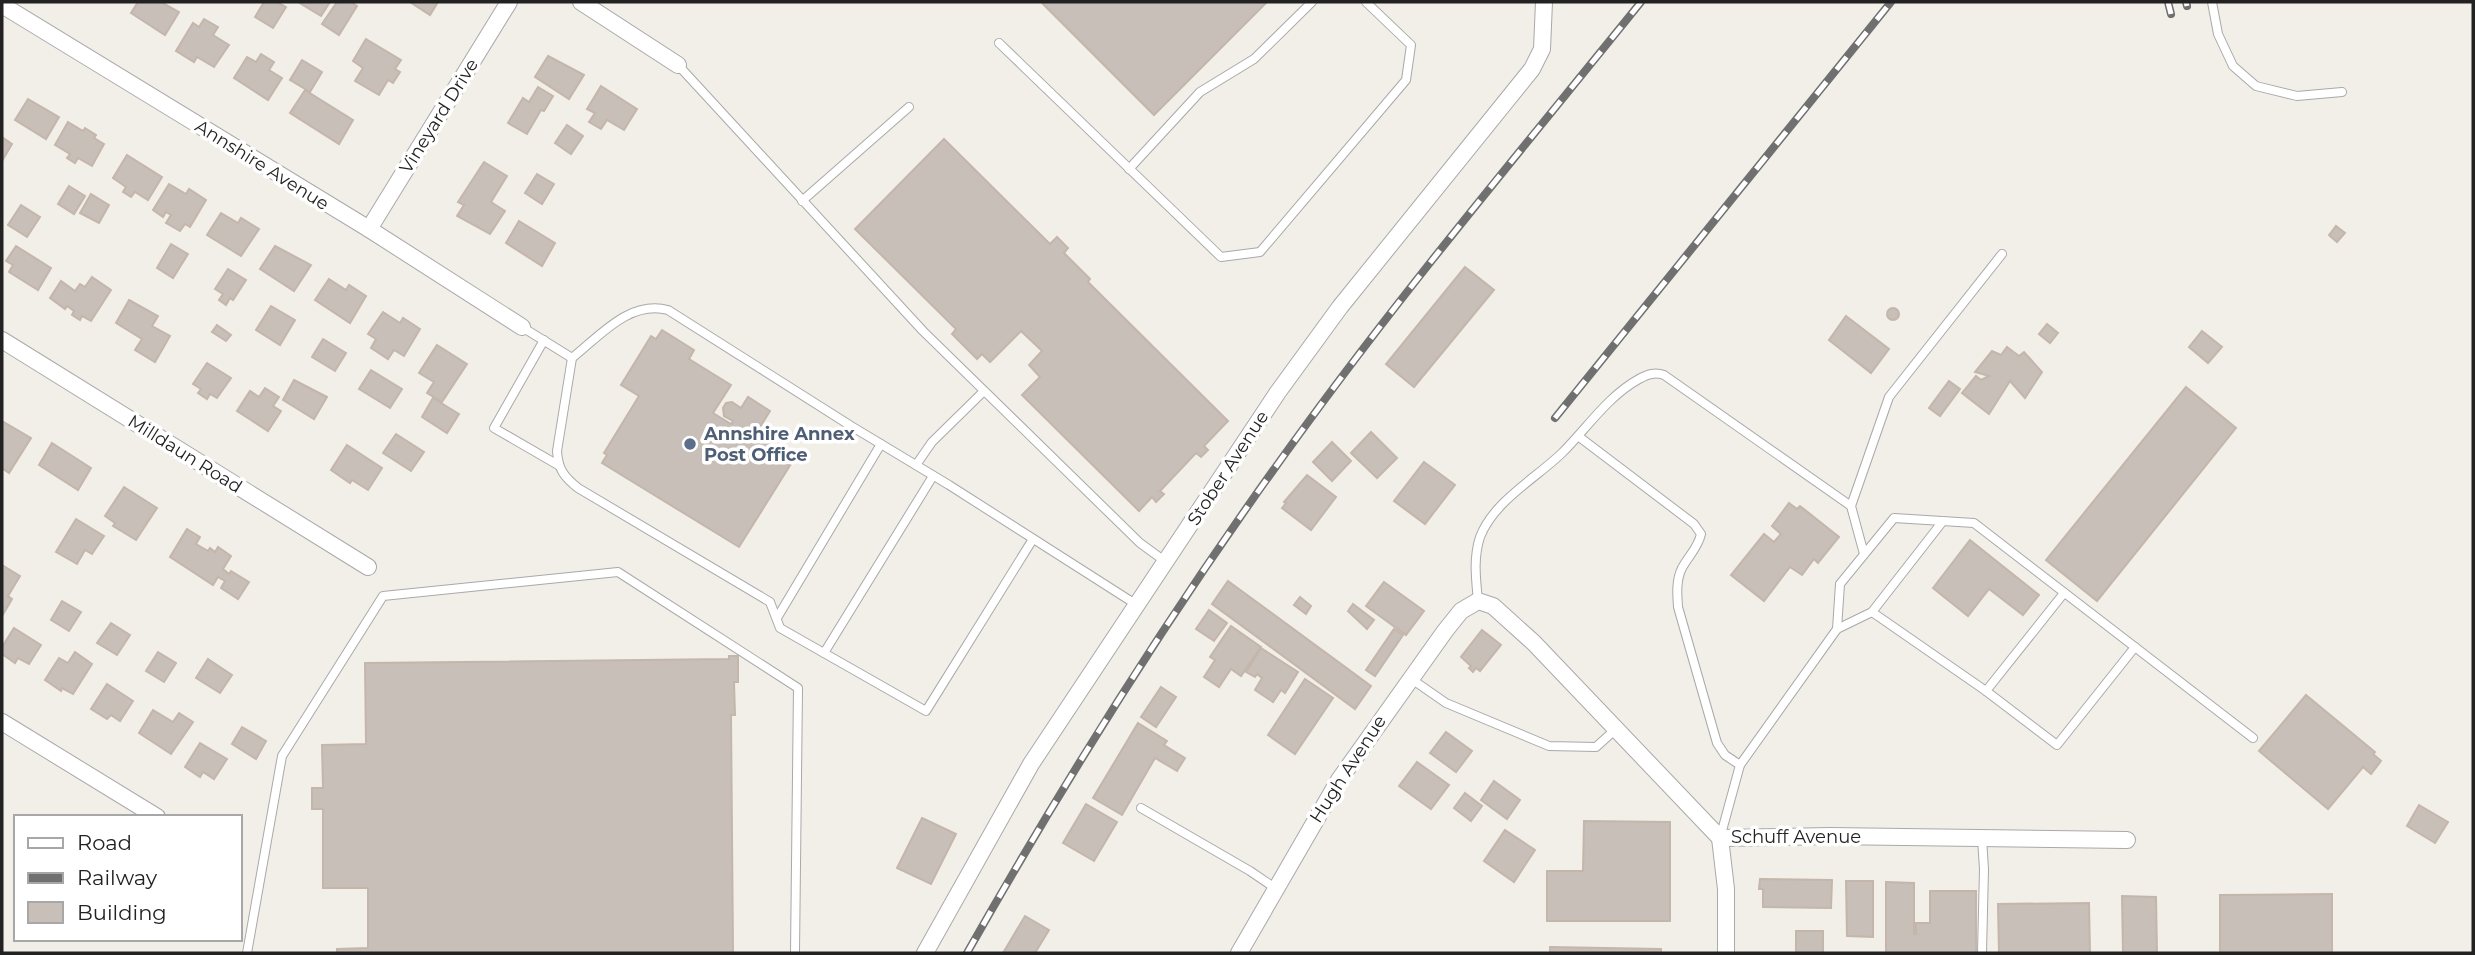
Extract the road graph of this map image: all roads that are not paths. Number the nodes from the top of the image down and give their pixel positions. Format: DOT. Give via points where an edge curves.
graph roads {
  1 [pos="509,2"];
  2 [pos="581,2"];
  3 [pos="1312,2"];
  4 [pos="1366,2"];
  5 [pos="1544,2"];
  6 [pos="2212,2"];
  7 [pos="2,5"];
  8 [pos="999,43"];
  9 [pos="678,65"];
  10 [pos="2342,92"];
  11 [pos="909,107"];
  12 [pos="1129,169"];
  13 [pos="802,201"];
  14 [pos="369,229"];
  15 [pos="2002,254"];
  16 [pos="522,327"];
  17 [pos="2,340"];
  18 [pos="544,341"];
  19 [pos="572,358"];
  20 [pos="984,391"];
  21 [pos="1578,436"];
  22 [pos="881,444"];
  23 [pos="558,465"];
  24 [pos="916,465"];
  25 [pos="933,475"];
  26 [pos="1851,506"];
  27 [pos="1943,521"];
  28 [pos="1033,539"];
  29 [pos="1864,554"];
  30 [pos="1166,562"];
  31 [pos="368,568"];
  32 [pos="2064,593"];
  33 [pos="1478,601"];
  34 [pos="1137,605"];
  35 [pos="1872,612"];
  36 [pos="777,618"];
  37 [pos="1837,629"];
  38 [pos="2135,648"];
  39 [pos="824,653"];
  40 [pos="1410,678"];
  41 [pos="1986,691"];
  42 [pos="2,722"];
  43 [pos="1617,728"];
  44 [pos="2253,738"];
  45 [pos="1740,765"];
  46 [pos="1141,808"];
  47 [pos="155,815"];
  48 [pos="1720,838"];
  49 [pos="1982,838"];
  50 [pos="2127,840"];
  51 [pos="1275,888"];
  52 [pos="247,953"];
  53 [pos="795,953"];
  54 [pos="925,953"];
  55 [pos="1239,953"];
  56 [pos="1726,953"];
  57 [pos="1982,953"];
  1 -- 14 [label="street, Vineyard Drive"];
  2 -- 9 [label="street"];
  3 -- 12 [label="lane" via="1254,59 1200,92"];
  4 -- 12 [label="lane" via="1411,45 1406,80 1260,252 1221,257"];
  5 -- 30 [label="street, Stober Avenue" via="1542,49 1532,69 1340,307"];
  6 -- 10 [label="lane" via="2218,34 2233,66 2256,86 2297,96"];
  7 -- 14 [label="street, Annshire Avenue"];
  8 -- 12 [label="lane"];
  9 -- 13 [label="lane"];
  11 -- 13 [label="lane"];
  13 -- 20 [label="lane"];
  14 -- 16 [label="street, Annshire Avenue"];
  15 -- 26 [label="lane" via="1889,397"];
  16 -- 18 [label="lane"];
  17 -- 31 [label="street, Milldaun Road"];
  18 -- 19 [label="lane"];
  18 -- 23 [label="lane" via="494,428"];
  19 -- 22 [label="lane" via="629,313 654,307 667,310"];
  19 -- 23 [label="lane"];
  20 -- 24 [label="lane" via="932,442"];
  20 -- 30 [label="lane" via="1140,543"];
  21 -- 26 [label="lane" via="1616,395 1640,378 1664,374"];
  21 -- 33 [label="lane" via="1497,511 1480,536 1474,564"];
  21 -- 45 [label="lane" via="1701,534 1699,545 1681,570 1678,607 1717,743"];
  22 -- 24 [label="lane"];
  22 -- 36 [label="lane"];
  23 -- 36 [label="lane" via="578,488 770,602"];
  24 -- 25 [label="lane"];
  25 -- 28 [label="lane"];
  25 -- 39 [label="lane"];
  26 -- 29 [label="lane"];
  27 -- 29 [label="lane" via="1894,518"];
  27 -- 32 [label="lane" via="1974,523"];
  27 -- 35 [label="lane"];
  28 -- 34 [label="lane"];
  28 -- 39 [label="lane" via="926,711"];
  29 -- 37 [label="lane" via="1840,583"];
  30 -- 34 [label="street, Stober Avenue"];
  32 -- 38 [label="lane"];
  32 -- 41 [label="lane"];
  33 -- 40 [label="street, Hugh Avenue" via="1461,611"];
  33 -- 43 [label="street, Schuff Avenue" via="1493,606 1534,643"];
  34 -- 54 [label="street, Stober Avenue" via="1031,764"];
  35 -- 37 [label="lane"];
  35 -- 41 [label="lane"];
  36 -- 39 [label="lane" via="780,628"];
  37 -- 45 [label="lane"];
  38 -- 41 [label="lane" via="2057,745"];
  38 -- 44 [label="lane"];
  40 -- 43 [label="lane" via="1446,703 1549,746 1596,747"];
  40 -- 51 [label="street, Hugh Avenue" via="1339,780"];
  42 -- 47 [label="street"];
  43 -- 48 [label="street, Schuff Avenue"];
  45 -- 48 [label="lane"];
  46 -- 51 [label="lane"];
  48 -- 49 [label="street, Schuff Avenue"];
  48 -- 56 [label="street"];
  49 -- 50 [label="street, Schuff Avenue"];
  49 -- 57 [label="lane"];
  51 -- 55 [label="street, Hugh Avenue"];
  52 -- 53 [label="lane" via="282,756 383,596 618,572 798,688"];
}
